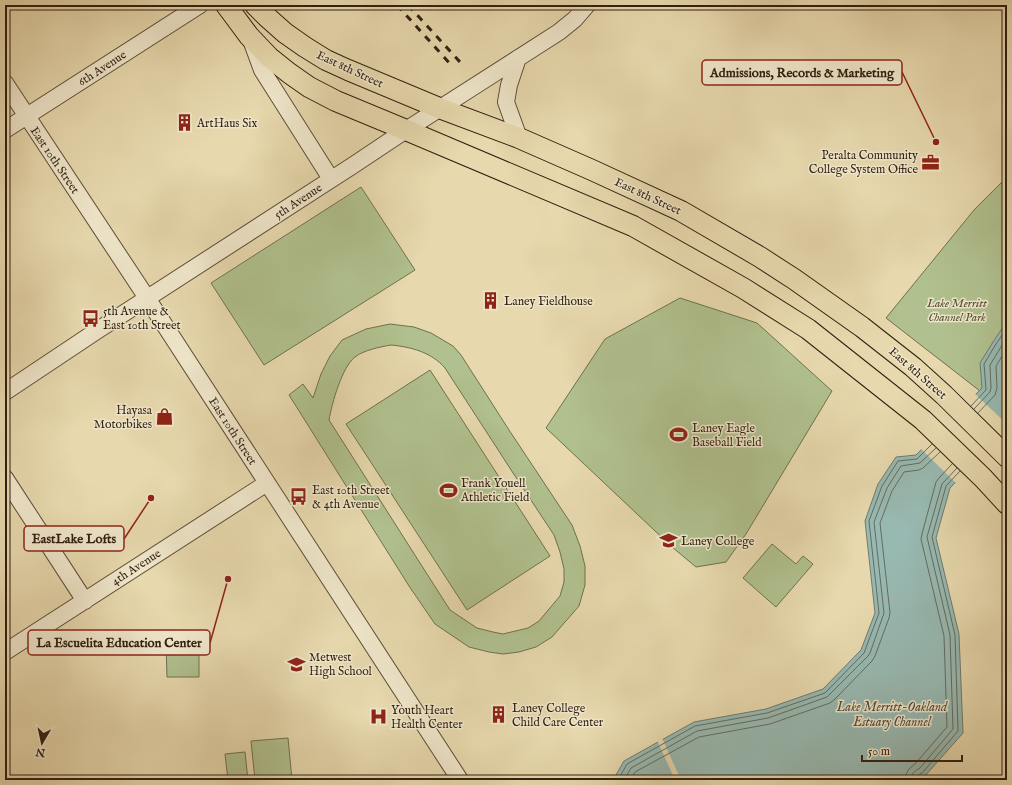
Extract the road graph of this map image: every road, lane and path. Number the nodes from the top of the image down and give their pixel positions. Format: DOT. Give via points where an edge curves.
graph roads {
  1 [pos="200,5"];
  2 [pos="226,5"];
  3 [pos="255,5"];
  4 [pos="587,5"];
  5 [pos="249,36"];
  6 [pos="518,58"];
  7 [pos="5,83"];
  8 [pos="440,108"];
  9 [pos="26,116"];
  10 [pos="5,130"];
  11 [pos="406,130"];
  12 [pos="519,138"];
  13 [pos="331,179"];
  14 [pos="147,298"];
  15 [pos="5,392"];
  16 [pos="1005,455"];
  17 [pos="5,478"];
  18 [pos="267,483"];
  19 [pos="1007,504"];
  20 [pos="85,601"];
  21 [pos="5,652"];
  22 [pos="460,780"];
  1 -- 9 [label="street, 6th Avenue"];
  2 -- 5 [label="main road"];
  3 -- 8 [label="main road, East 8th Street" via="285,33 326,60"];
  4 -- 6 [label="street, 5th Avenue" via="559,32"];
  5 -- 11 [label="main road" via="269,57 309,87"];
  5 -- 13 [label="street" via="262,70"];
  6 -- 8 [label="street, 5th Avenue"];
  6 -- 12 [label="street" via="506,102"];
  7 -- 9 [label="street, East 10th Street"];
  8 -- 11 [label="street, 5th Avenue"];
  8 -- 12 [label="main road, East 8th Street"];
  9 -- 10 [label="street, 6th Avenue"];
  9 -- 14 [label="street, East 10th Street"];
  11 -- 13 [label="street, 5th Avenue"];
  11 -- 19 [label="main road" via="633,226 808,328 923,420"];
  12 -- 16 [label="main road, East 8th Street" via="682,211 794,279 862,327 912,367"];
  13 -- 14 [label="street, 5th Avenue"];
  14 -- 15 [label="street, 5th Avenue"];
  14 -- 18 [label="street, East 10th Street"];
  17 -- 20 [label="street"];
  18 -- 20 [label="street, 4th Avenue"];
  18 -- 22 [label="street, East 10th Street"];
  20 -- 21 [label="street, 4th Avenue"];
}
